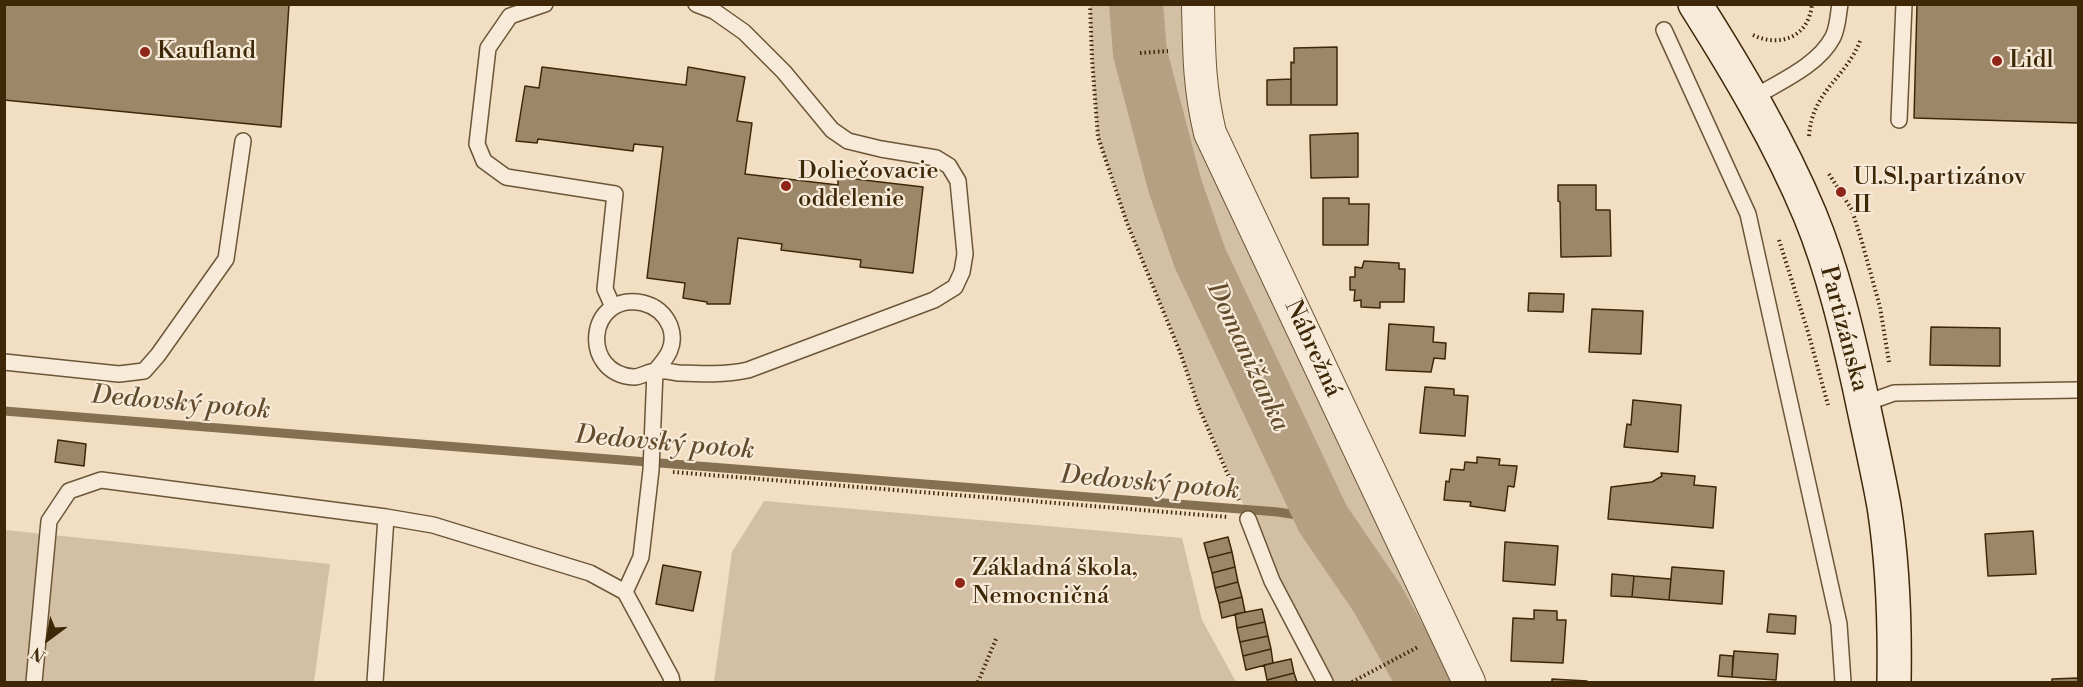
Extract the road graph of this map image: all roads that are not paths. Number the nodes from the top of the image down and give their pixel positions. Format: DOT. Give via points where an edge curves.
graph roads {
  1 [pos="545,4"];
  2 [pos="696,4"];
  3 [pos="1198,4"];
  4 [pos="1695,4"];
  5 [pos="1840,4"];
  6 [pos="1904,4"];
  7 [pos="1664,30"];
  8 [pos="1751,99"];
  9 [pos="1899,120"];
  10 [pos="243,141"];
  11 [pos="613,307"];
  12 [pos="4,362"];
  13 [pos="655,371"];
  14 [pos="2079,390"];
  15 [pos="1863,404"];
  16 [pos="386,517"];
  17 [pos="1248,519"];
  18 [pos="625,592"];
  19 [pos="34,682"];
  20 [pos="375,682"];
  21 [pos="672,682"];
  22 [pos="1324,682"];
  23 [pos="1469,682"];
  24 [pos="1842,682"];
  25 [pos="1894,682"];
  1 -- 11 [label="lane" via="510,16 488,48 477,144 484,161 506,177 615,194 605,289"];
  2 -- 13 [label="lane" via="714,11 744,32 784,72 832,130 848,141 936,158 949,166 958,182 965,254 955,287 922,304 748,370 730,374"];
  3 -- 23 [label="street, Nábrežná" via="1199,70 1210,133"];
  4 -- 8 [label="main road, Partizánska"];
  5 -- 8 [label="lane" via="1837,28 1821,54"];
  6 -- 9 [label="lane"];
  7 -- 24 [label="lane" via="1748,214 1839,624"];
  8 -- 15 [label="main road, Partizánska" via="1779,147 1810,217 1835,287"];
  10 -- 12 [label="lane" via="226,259 144,371 119,374"];
  11 -- 13 [label="lane" via="602,318 596,334 599,355 613,371 635,377"];
  11 -- 13 [label="lane" via="631,301 642,303 653,306 667,319 672,344 668,357"];
  13 -- 18 [label="lane" via="651,470 641,557"];
  14 -- 15 [label="lane" via="1893,393"];
  15 -- 25 [label="main road, Partizánska" via="1890,550"];
  16 -- 18 [label="lane" via="433,525 590,573"];
  16 -- 19 [label="lane" via="101,480 69,491 49,521"];
  16 -- 20 [label="lane"];
  17 -- 22 [label="lane" via="1272,581"];
  18 -- 21 [label="lane"];
}
